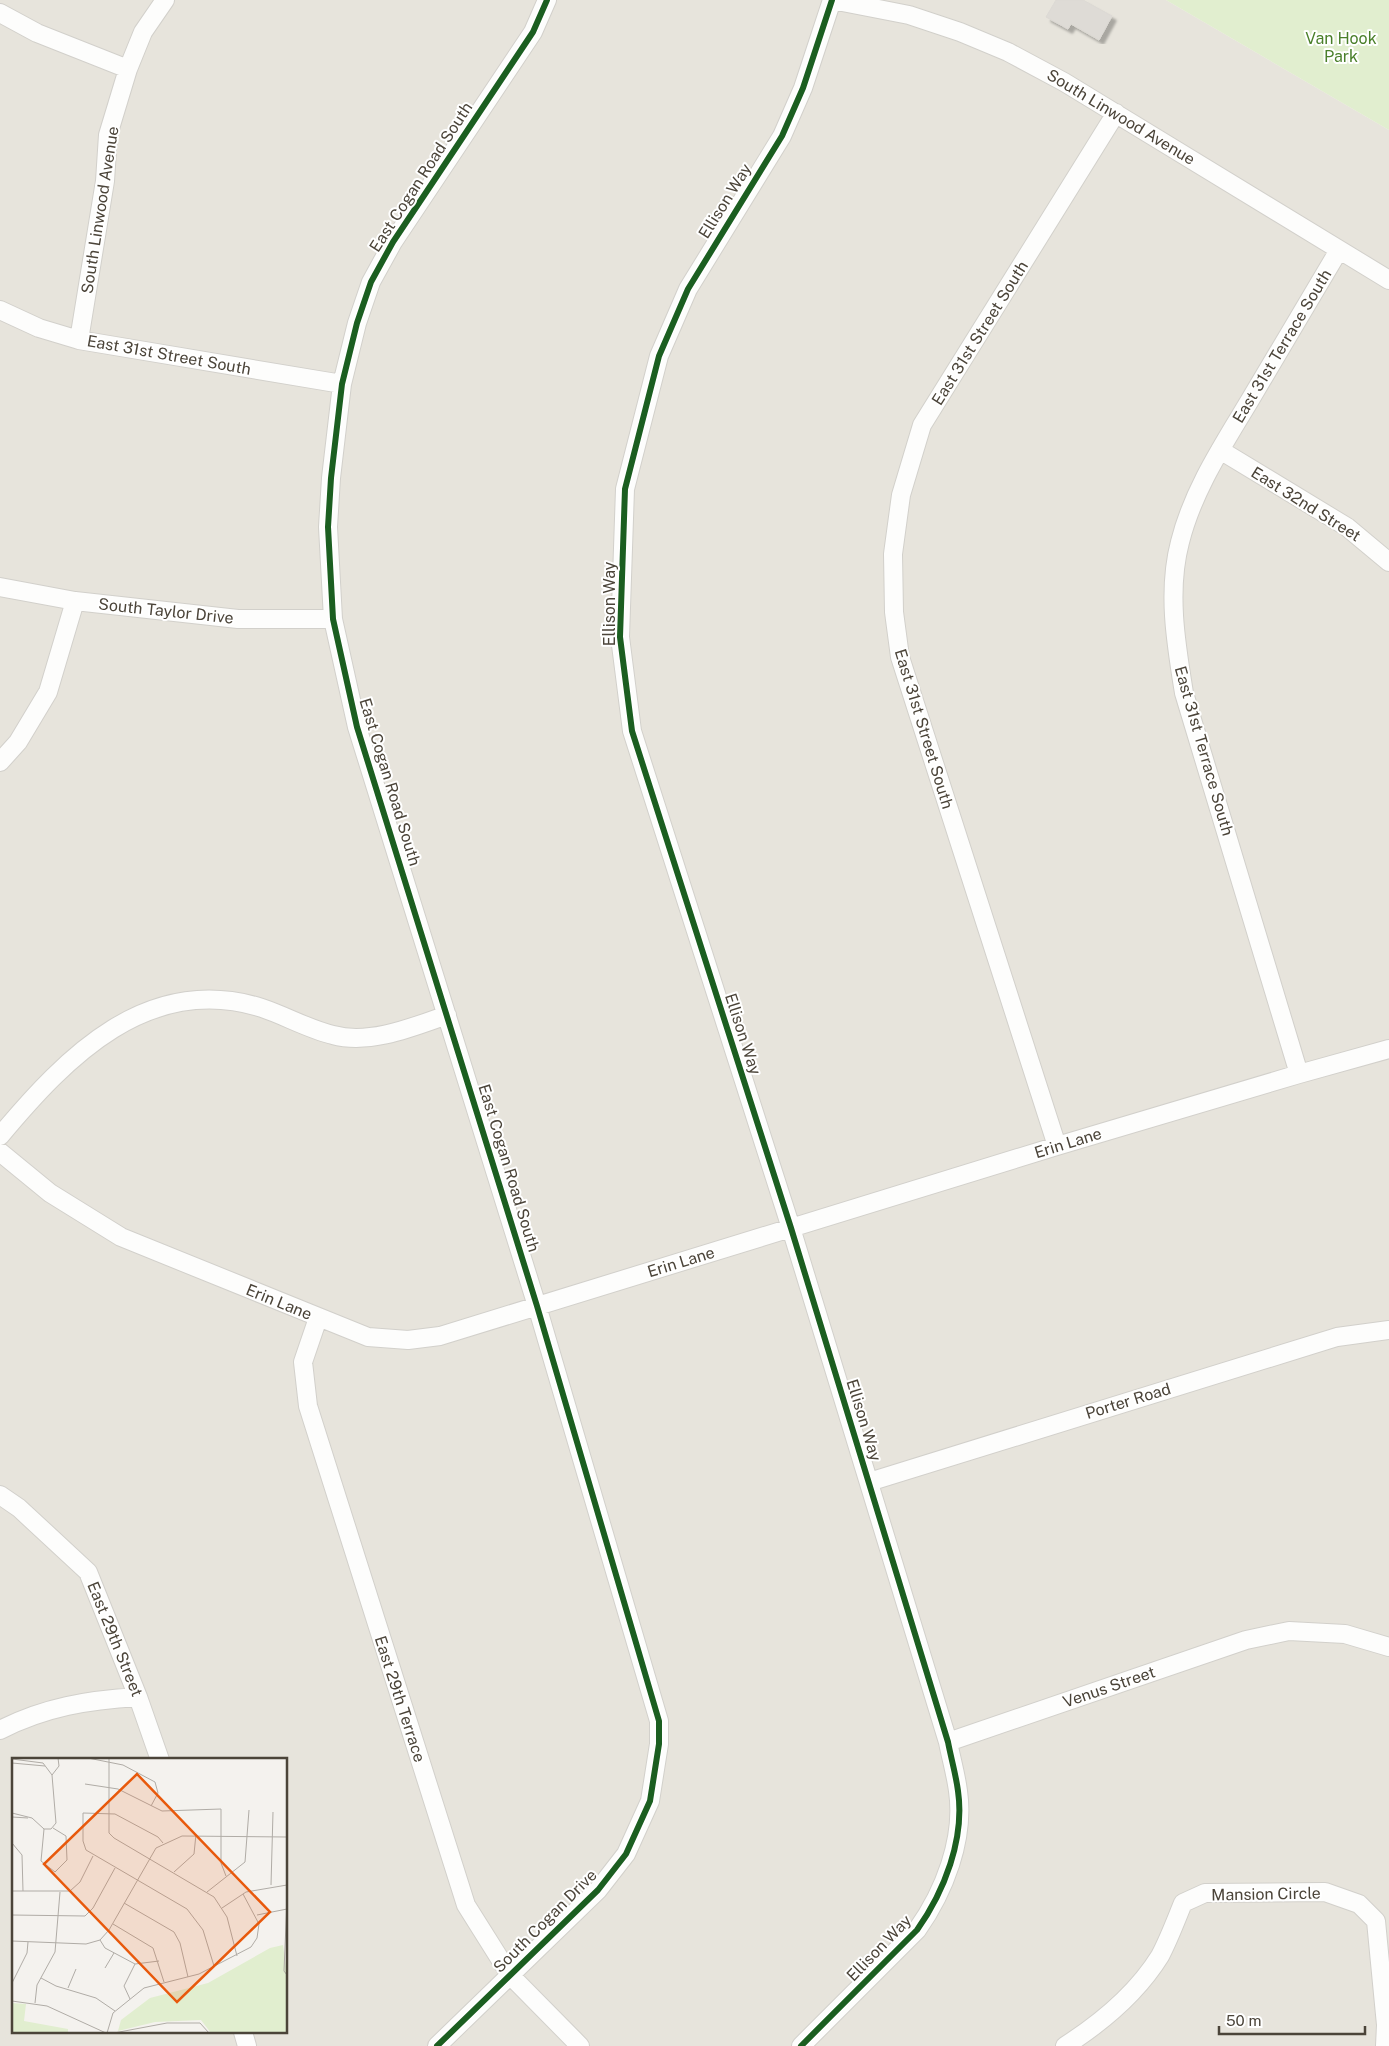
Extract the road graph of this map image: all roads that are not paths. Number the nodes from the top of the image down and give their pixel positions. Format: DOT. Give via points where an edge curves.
graph roads {
  1 [pos="165,0"];
  2 [pos="547,0"];
  3 [pos="832,0"];
  4 [pos="0,13"];
  5 [pos="128,69"];
  6 [pos="1116,113"];
  7 [pos="1339,250"];
  8 [pos="1389,280"];
  9 [pos="0,310"];
  10 [pos="79,340"];
  11 [pos="342,384"];
  12 [pos="1220,450"];
  13 [pos="1389,562"];
  14 [pos="0,587"];
  15 [pos="75,601"];
  16 [pos="334,619"];
  17 [pos="0,762"];
  18 [pos="447,1015"];
  19 [pos="1389,1049"];
  20 [pos="1299,1074"];
  21 [pos="0,1136"];
  22 [pos="1057,1146"];
  23 [pos="0,1152"];
  24 [pos="791,1228"];
  25 [pos="537,1306"];
  26 [pos="318,1318"];
  27 [pos="1389,1330"];
  28 [pos="869,1482"];
  29 [pos="0,1494"];
  30 [pos="622,1596"];
  31 [pos="1389,1647"];
  32 [pos="138,1697"];
  33 [pos="0,1730"];
  34 [pos="948,1742"];
  35 [pos="159,1758"];
  36 [pos="510,1975"];
  37 [pos="437,2046"];
  38 [pos="580,2046"];
  39 [pos="801,2046"];
  40 [pos="1065,2046"];
  41 [pos="1385,2046"];
  1 -- 5 [label="street, South Linwood Avenue" via="143,32"];
  2 -- 11 [label="street, East Cogan Road South" via="533,32 393,242 371,282"];
  3 -- 6 [label="street, South Linwood Avenue" via="909,14 960,32 1008,52"];
  3 -- 24 [label="street, Ellison Way" via="803,88 782,136 688,289 659,356 625,489 620,617 632,731"];
  4 -- 5 [label="street" via="38,33"];
  5 -- 10 [label="street, South Linwood Avenue" via="108,135 105,181"];
  6 -- 7 [label="street, South Linwood Avenue"];
  6 -- 22 [label="street, East 31st Street South" via="922,425 901,495 893,554 894,612 900,657"];
  7 -- 8 [label="street, South Linwood Avenue"];
  7 -- 12 [label="street, East 31st Terrace South"];
  9 -- 10 [label="street, East 31st Street South" via="39,328"];
  10 -- 11 [label="street, East 31st Street South"];
  11 -- 16 [label="street, East Cogan Road South" via="328,527"];
  12 -- 13 [label="street, East 32nd Street" via="1347,527"];
  12 -- 20 [label="street, East 31st Terrace South" via="1196,495 1180,543 1174,588 1176,647 1184,693"];
  14 -- 15 [label="street, South Taylor Drive"];
  15 -- 16 [label="street, South Taylor Drive" via="238,619"];
  15 -- 17 [label="street" via="48,692 18,742"];
  16 -- 18 [label="street, East Cogan Road South" via="357,727"];
  18 -- 21 [label="street" via="409,1029 355,1038 334,1036 261,1008 235,1002 201,1000 161,1006 129,1018 95,1040 36,1093"];
  18 -- 25 [label="street, East Cogan Road South"];
  19 -- 20 [label="street, Erin Lane"];
  20 -- 22 [label="street, Erin Lane"];
  22 -- 24 [label="street, Erin Lane"];
  23 -- 26 [label="street, Erin Lane" via="50,1193 121,1237"];
  24 -- 25 [label="street, Erin Lane"];
  24 -- 28 [label="street, Ellison Way"];
  25 -- 26 [label="street, Erin Lane" via="440,1336 408,1340 368,1337"];
  25 -- 30 [label="street, East Cogan Road South"];
  26 -- 36 [label="street, East 29th Terrace" via="303,1362 308,1406 466,1905"];
  27 -- 28 [label="street, Porter Road" via="1337,1337"];
  28 -- 34 [label="street, Ellison Way"];
  29 -- 32 [label="street, East 29th Street" via="88,1572"];
  30 -- 36 [label="street, South Cogan Drive" via="659,1721 659,1744 650,1801 626,1854 598,1890"];
  31 -- 34 [label="street, Venus Street" via="1345,1634 1290,1631 1246,1640"];
  32 -- 33 [label="street" via="97,1699 56,1708"];
  32 -- 35 [label="street, East 29th Street"];
  34 -- 39 [label="street, Ellison Way" via="959,1793 957,1835 948,1875 930,1913 917,1930"];
  36 -- 37 [label="street, South Cogan Drive"];
  36 -- 38 [label="street, East 29th Terrace"];
  40 -- 41 [label="street, Mansion Circle" via="1093,2028 1134,1990 1160,1956 1184,1902 1205,1893 1325,1892 1359,1904 1376,1921 1386,2025"];
}
